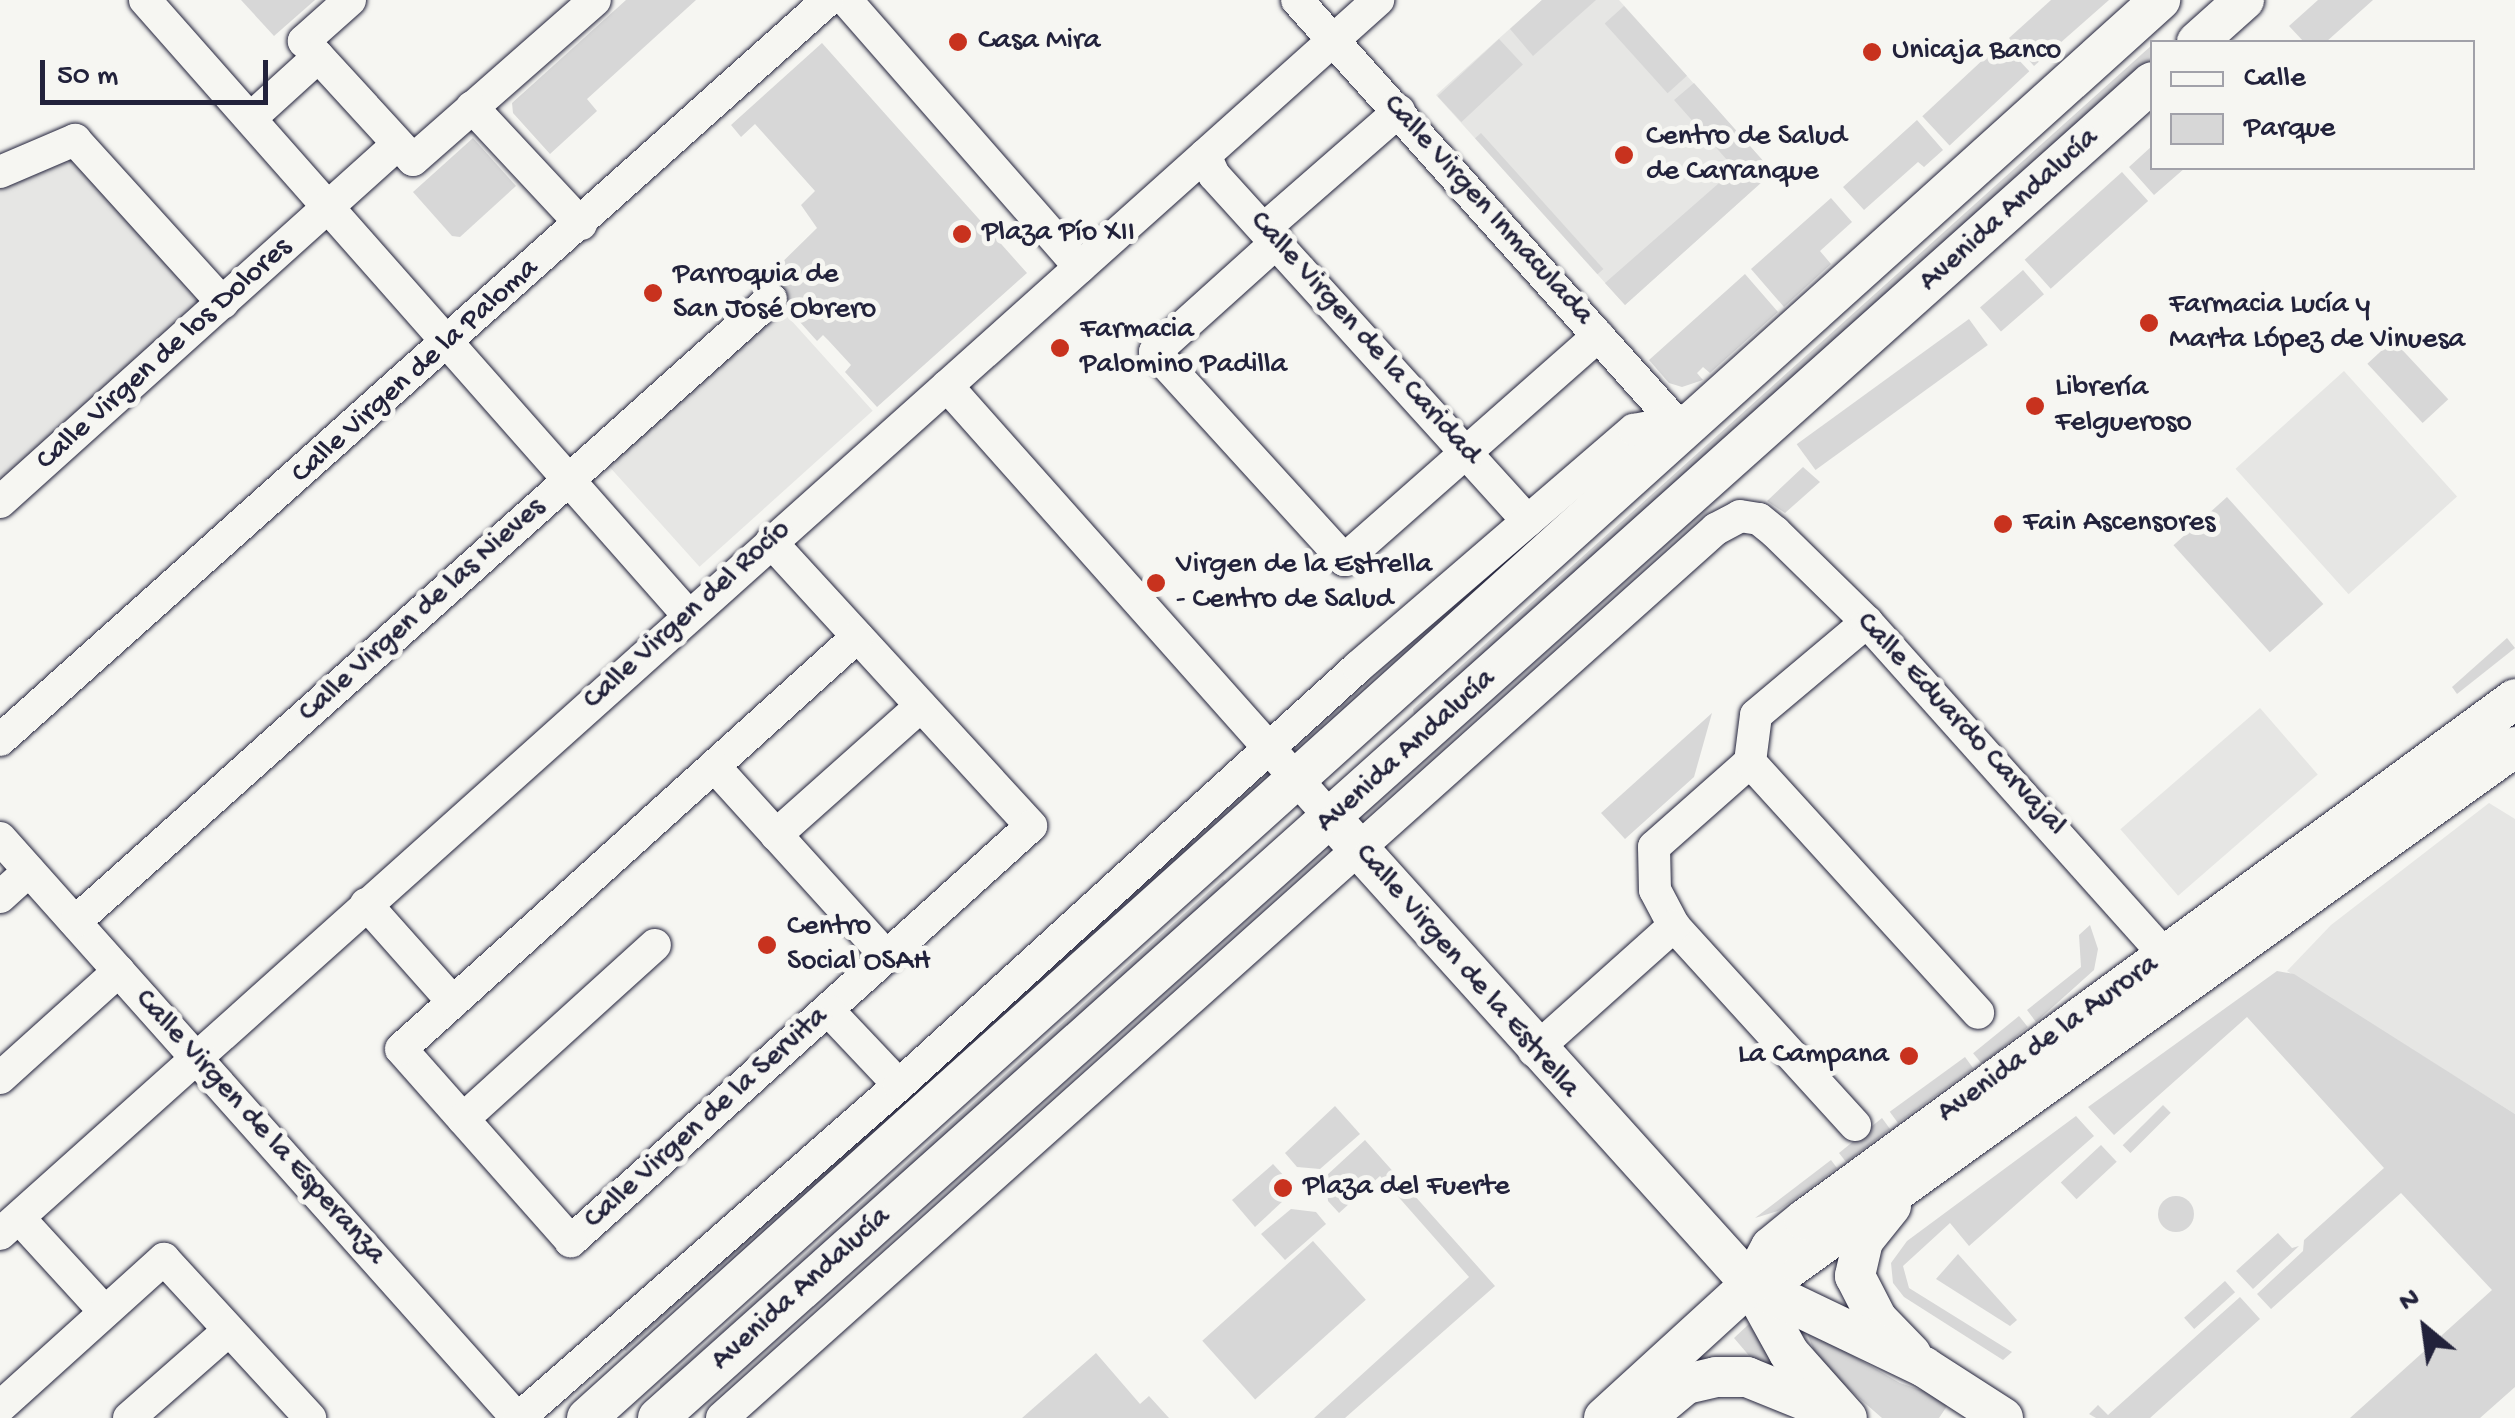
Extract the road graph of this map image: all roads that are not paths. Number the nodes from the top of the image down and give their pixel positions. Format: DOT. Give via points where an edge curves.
graph roads {
  1 [pos="145,0"];
  2 [pos="350,0"];
  3 [pos="595,0"];
  4 [pos="828,0"];
  5 [pos="846,0"];
  6 [pos="1297,0"];
  7 [pos="1378,0"];
  8 [pos="2160,0"];
  9 [pos="2244,0"];
  10 [pos="1332,40"];
  11 [pos="2199,40"];
  12 [pos="318,57"];
  13 [pos="2150,84"];
  14 [pos="472,107"];
  15 [pos="1398,111"];
  16 [pos="251,118"];
  17 [pos="398,144"];
  18 [pos="1204,155"];
  19 [pos="0,172"];
  20 [pos="330,208"];
  21 [pos="581,224"];
  22 [pos="1271,235"];
  23 [pos="1080,267"];
  24 [pos="771,298"];
  25 [pos="222,303"];
  26 [pos="1598,336"];
  27 [pos="450,342"];
  28 [pos="947,386"];
  29 [pos="1687,420"];
  30 [pos="1465,452"];
  31 [pos="569,480"];
  32 [pos="0,502"];
  33 [pos="1740,516"];
  34 [pos="1528,521"];
  35 [pos="770,542"];
  36 [pos="688,615"];
  37 [pos="1867,622"];
  38 [pos="857,637"];
  39 [pos="2515,699"];
  40 [pos="921,706"];
  41 [pos="0,740"];
  42 [pos="1269,746"];
  43 [pos="2515,748"];
  44 [pos="1750,762"];
  45 [pos="714,766"];
  46 [pos="1298,780"];
  47 [pos="1344,834"];
  48 [pos="776,835"];
  49 [pos="0,838"];
  50 [pos="29,871"];
  51 [pos="0,897"];
  52 [pos="366,904"];
  53 [pos="75,922"];
  54 [pos="1674,926"];
  55 [pos="655,945"];
  56 [pos="2164,955"];
  57 [pos="887,958"];
  58 [pos="119,972"];
  59 [pos="453,1002"];
  60 [pos="828,1010"];
  61 [pos="1978,1013"];
  62 [pos="1534,1050"];
  63 [pos="195,1056"];
  64 [pos="0,1078"];
  65 [pos="899,1085"];
  66 [pos="462,1120"];
  67 [pos="1855,1124"];
  68 [pos="1909,1184"];
  69 [pos="9,1226"];
  70 [pos="1750,1284"];
  71 [pos="106,1312"];
  72 [pos="230,1330"];
  73 [pos="1924,1367"];
  74 [pos="0,1407"];
  75 [pos="1843,1416"];
  76 [pos="129,1418"];
  77 [pos="310,1418"];
  78 [pos="518,1418"];
  79 [pos="586,1418"];
  80 [pos="658,1418"];
  81 [pos="722,1418"];
  82 [pos="1604,1418"];
  83 [pos="1644,1418"];
  84 [pos="2003,1418"];
  1 -- 16 [label="street"];
  2 -- 12 [label="street" via="304,41"];
  3 -- 14 [label="street"];
  4 -- 21 [label="street, Calle Virgen de la Paloma"];
  5 -- 23 [label="street"];
  6 -- 10 [label="street, Calle Virgen Inmaculada"];
  7 -- 10 [label="street, Calle Virgen del Rocío"];
  8 -- 29 [label="main road, Avenida Andalucía"];
  9 -- 11 [label="main road"];
  10 -- 15 [label="street, Calle Virgen Inmaculada"];
  10 -- 18 [label="street, Calle Virgen del Rocío"];
  12 -- 16 [label="street"];
  12 -- 17 [label="street"];
  13 -- 47 [label="main road, Avenida Andalucía"];
  14 -- 17 [label="street" via="413,160"];
  14 -- 21 [label="street"];
  15 -- 22 [label="street"];
  15 -- 26 [label="street, Calle Virgen Inmaculada"];
  16 -- 20 [label="street"];
  17 -- 20 [label="street, Calle Virgen de los Dolores"];
  18 -- 22 [label="street, Calle Virgen de la Caridad"];
  18 -- 23 [label="street, Calle Virgen del Rocío"];
  19 -- 25 [label="street" via="75,140"];
  20 -- 25 [label="street, Calle Virgen de los Dolores"];
  20 -- 27 [label="street"];
  21 -- 27 [label="street, Calle Virgen de la Paloma"];
  22 -- 30 [label="street, Calle Virgen de la Caridad"];
  22 -- 30 [label="street" via="1155,352 1344,560"];
  23 -- 28 [label="street, Calle Virgen del Rocío"];
  24 -- 31 [label="street, Calle Virgen de las Nieves"];
  25 -- 32 [label="street, Calle Virgen de los Dolores"];
  26 -- 29 [label="street, Calle Virgen Inmaculada"];
  26 -- 30 [label="street"];
  27 -- 31 [label="street"];
  27 -- 41 [label="street, Calle Virgen de la Paloma"];
  28 -- 35 [label="street, Calle Virgen del Rocío"];
  28 -- 42 [label="street, Calle Virgen de la Estrella"];
  29 -- 34 [label="street, Avenida Andalucía" via="1634,430"];
  29 -- 46 [label="main road, Avenida Andalucía"];
  30 -- 34 [label="street, Calle Virgen de la Caridad"];
  31 -- 36 [label="street"];
  31 -- 53 [label="street, Calle Virgen de las Nieves"];
  33 -- 37 [label="street, Calle Eduardo Carvajal" via="1776,532"];
  33 -- 47 [label="street, Avenida Andalucía"];
  34 -- 42 [label="street, Avenida Andalucía"];
  35 -- 36 [label="street, Calle Virgen del Rocío"];
  35 -- 38 [label="street, Calle Virgen de la Servita"];
  36 -- 52 [label="street, Calle Virgen del Rocío"];
  37 -- 44 [label="street" via="1756,716 1748,738"];
  37 -- 56 [label="street, Calle Eduardo Carvajal"];
  38 -- 40 [label="street, Calle Virgen de la Servita"];
  38 -- 45 [label="street, Calle Virgen de la Servita"];
  39 -- 56 [label="main road, Avenida de la Aurora"];
  40 -- 48 [label="street"];
  40 -- 57 [label="street, Calle Virgen de la Servita" via="1032,826"];
  42 -- 46 [label="street, Calle Virgen de la Estrella"];
  42 -- 65 [label="street, Avenida Andalucía"];
  43 -- 68 [label="main road, Avenida de la Aurora"];
  44 -- 54 [label="street" via="1654,847 1655,890"];
  44 -- 61 [label="street"];
  45 -- 48 [label="street"];
  45 -- 59 [label="street, Calle Virgen de la Servita"];
  46 -- 47 [label="street, Calle Virgen de la Estrella"];
  46 -- 79 [label="main road, Avenida Andalucía"];
  47 -- 62 [label="main road, Calle Virgen de la Estrella"];
  47 -- 80 [label="main road, Avenida Andalucía"];
  47 -- 81 [label="street, Avenida Andalucía"];
  48 -- 57 [label="street"];
  49 -- 50 [label="street, Calle Virgen de la Esperanza"];
  50 -- 51 [label="street"];
  50 -- 53 [label="street, Calle Virgen de la Esperanza"];
  52 -- 59 [label="street"];
  52 -- 63 [label="street, Calle Virgen del Rocío"];
  53 -- 58 [label="street, Calle Virgen de la Esperanza"];
  54 -- 62 [label="street"];
  54 -- 67 [label="street"];
  55 -- 66 [label="street"];
  56 -- 70 [label="main road, Avenida de la Aurora" via="1804,1220 1771,1247"];
  57 -- 60 [label="street, Calle Virgen de la Servita"];
  58 -- 63 [label="street, Calle Virgen de la Esperanza"];
  58 -- 64 [label="street"];
  59 -- 66 [label="street, Calle Virgen de la Servita" via="401,1049"];
  60 -- 65 [label="street"];
  60 -- 66 [label="street, Calle Virgen de la Servita" via="570,1241"];
  62 -- 70 [label="main road, Calle Virgen de la Estrella"];
  63 -- 69 [label="street, Calle Virgen del Rocío"];
  63 -- 78 [label="street, Calle Virgen de la Esperanza"];
  65 -- 78 [label="street, Avenida Andalucía"];
  68 -- 70 [label="main road, Avenida de la Aurora" via="1784,1272"];
  68 -- 73 [label="main road, Avenida de la Aurora" via="1863,1241 1855,1276 1878,1319"];
  69 -- 71 [label="street"];
  70 -- 73 [label="main road"];
  70 -- 75 [label="main road" via="1789,1352"];
  70 -- 82 [label="main road"];
  71 -- 72 [label="street" via="164,1259"];
  71 -- 74 [label="street"];
  72 -- 76 [label="street"];
  72 -- 77 [label="street"];
  73 -- 84 [label="main road"];
  75 -- 83 [label="main road" via="1747,1377 1716,1377 1686,1384"];
}
